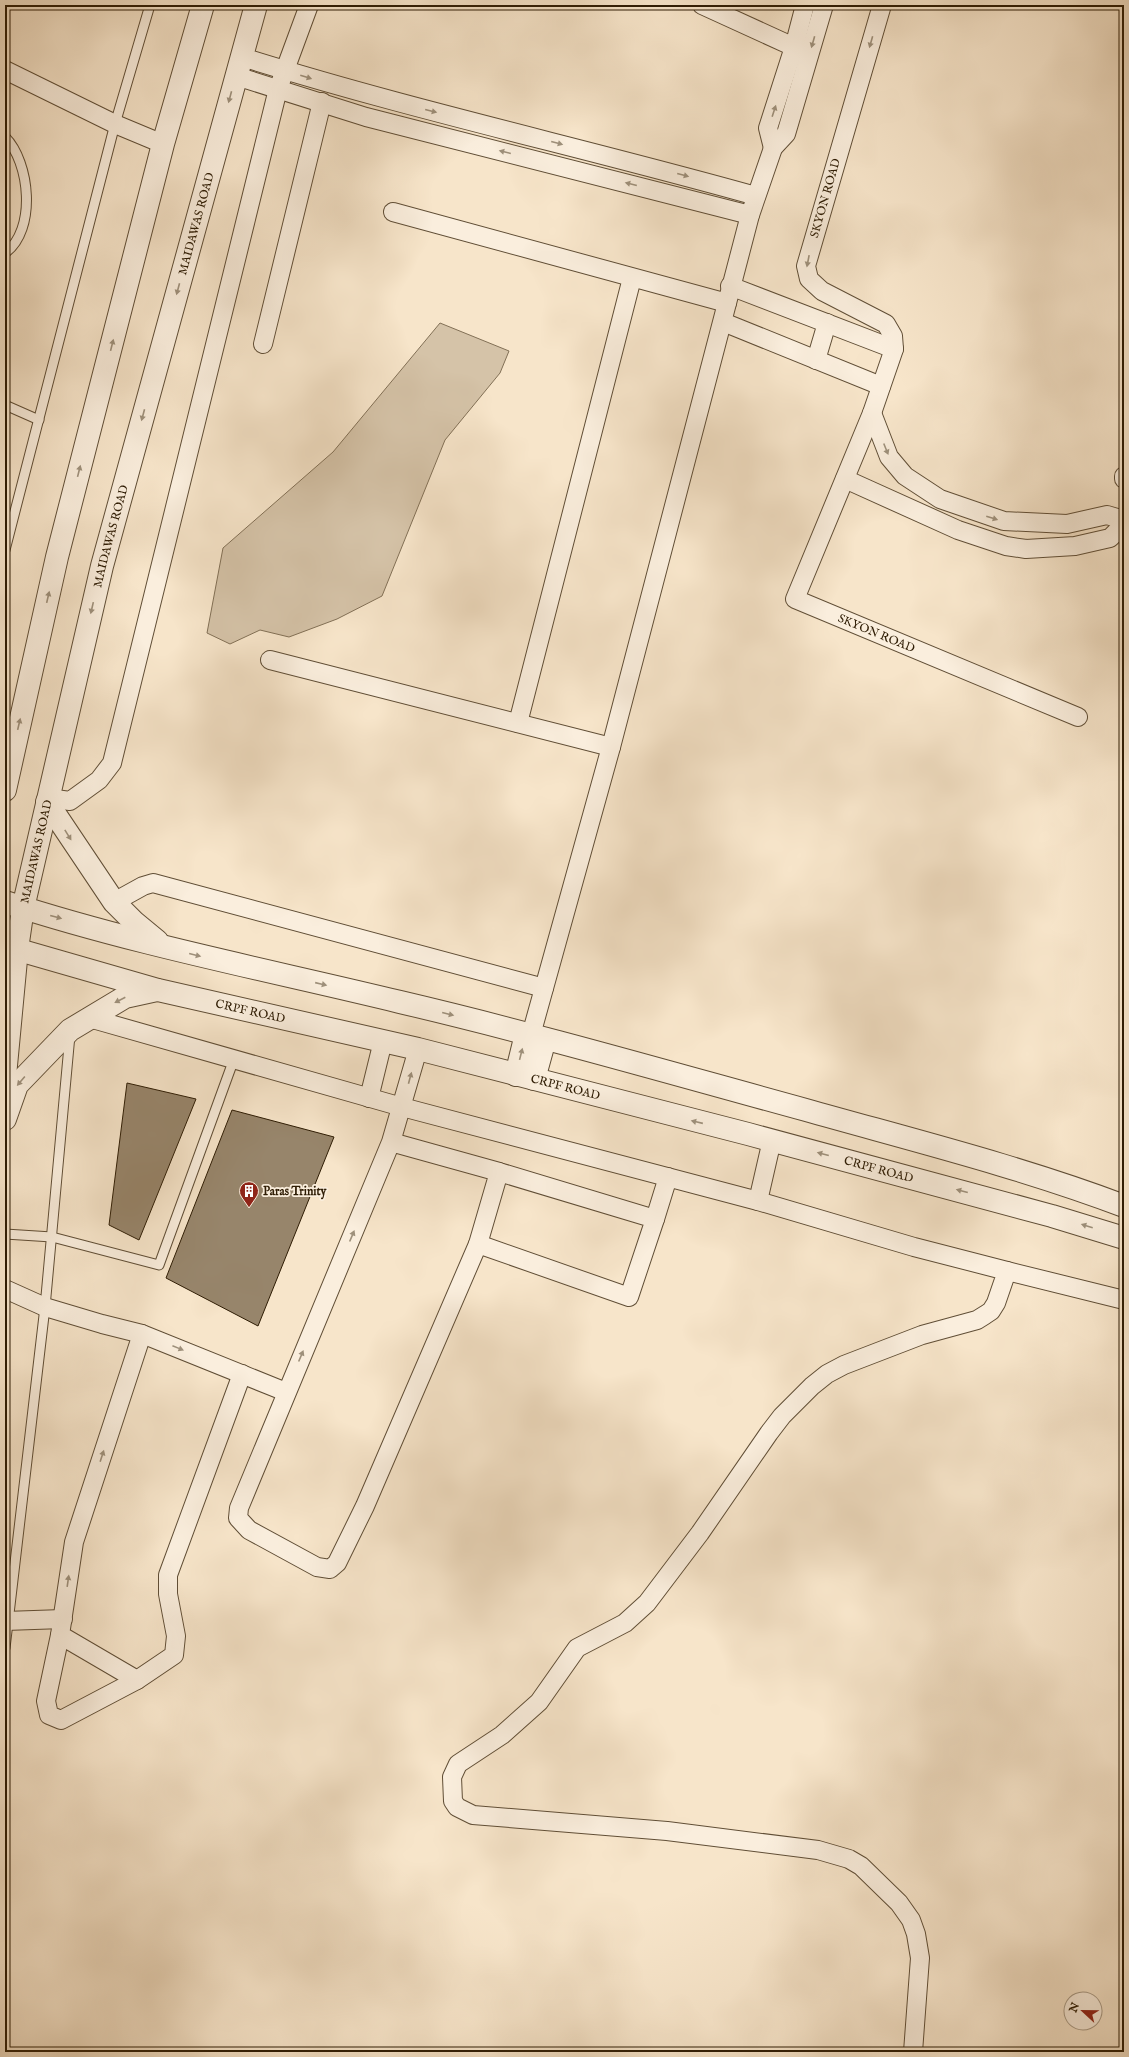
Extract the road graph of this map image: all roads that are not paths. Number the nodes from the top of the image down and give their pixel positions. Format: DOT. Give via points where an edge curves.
graph roads {
  1 [pos="150,5"];
  2 [pos="203,5"];
  3 [pos="256,5"];
  4 [pos="309,5"];
  5 [pos="702,5"];
  6 [pos="805,5"];
  7 [pos="824,5"];
  8 [pos="882,5"];
  9 [pos="794,47"];
  10 [pos="239,66"];
  11 [pos="5,70"];
  12 [pos="285,70"];
  13 [pos="278,89"];
  14 [pos="368,95"];
  15 [pos="322,102"];
  16 [pos="366,117"];
  17 [pos="116,124"];
  18 [pos="5,137"];
  19 [pos="163,144"];
  20 [pos="773,148"];
  21 [pos="756,196"];
  22 [pos="393,212"];
  23 [pos="750,215"];
  24 [pos="5,253"];
  25 [pos="632,278"];
  26 [pos="730,286"];
  27 [pos="726,303"];
  28 [pos="723,322"];
  29 [pos="827,323"];
  30 [pos="263,344"];
  31 [pos="894,349"];
  32 [pos="816,360"];
  33 [pos="881,386"];
  34 [pos="5,405"];
  35 [pos="872,413"];
  36 [pos="38,420"];
  37 [pos="845,479"];
  38 [pos="1124,520"];
  39 [pos="1124,524"];
  40 [pos="5,550"];
  41 [pos="270,660"];
  42 [pos="1078,717"];
  43 [pos="518,723"];
  44 [pos="611,747"];
  45 [pos="8,761"];
  46 [pos="5,790"];
  47 [pos="47,800"];
  48 [pos="114,902"];
  49 [pos="14,905"];
  50 [pos="162,946"];
  51 [pos="11,948"];
  52 [pos="544,988"];
  53 [pos="158,990"];
  54 [pos="89,1018"];
  55 [pos="70,1030"];
  56 [pos="534,1036"];
  57 [pos="383,1041"];
  58 [pos="418,1049"];
  59 [pos="234,1059"];
  60 [pos="5,1076"];
  61 [pos="525,1077"];
  62 [pos="369,1098"];
  63 [pos="402,1107"];
  64 [pos="5,1119"];
  65 [pos="772,1140"];
  66 [pos="391,1142"];
  67 [pos="499,1172"];
  68 [pos="668,1177"];
  69 [pos="758,1201"];
  70 [pos="1124,1206"];
  71 [pos="655,1219"];
  72 [pos="5,1234"];
  73 [pos="52,1237"];
  74 [pos="1124,1238"];
  75 [pos="478,1244"];
  76 [pos="1007,1271"];
  77 [pos="5,1289"];
  78 [pos="1124,1300"];
  79 [pos="45,1307"];
  80 [pos="142,1334"];
  81 [pos="242,1374"];
  82 [pos="286,1392"];
  83 [pos="6,1621"];
  84 [pos="61,1627"];
  85 [pos="5,1648"];
  86 [pos="137,1680"];
  87 [pos="913,2052"];
  1 -- 17 [label="lane"];
  2 -- 19 [label="street"];
  3 -- 10 [label="street, MAIDAWAS ROAD"];
  4 -- 12 [label="street"];
  5 -- 9 [label="street"];
  6 -- 9 [label="street"];
  7 -- 20 [label="street, one-way" via="786,134"];
  8 -- 31 [label="street, SKYON ROAD, one-way" via="806,266 809,279 822,290 886,324 893,336"];
  20 -- 9 [label="street, one-way" via="768,128"];
  10 -- 12 [label="street"];
  10 -- 13 [label="street"];
  10 -- 47 [label="street, MAIDAWAS ROAD, one-way" via="102,566"];
  11 -- 17 [label="street"];
  12 -- 13 [label="street"];
  12 -- 14 [label="street, one-way"];
  13 -- 15 [label="street"];
  13 -- 47 [label="street" via="112,763 107,773 70,801"];
  14 -- 16 [label="street"];
  14 -- 21 [label="street, one-way"];
  15 -- 16 [label="street"];
  15 -- 30 [label="street"];
  23 -- 16 [label="street, one-way"];
  17 -- 19 [label="street"];
  17 -- 36 [label="lane"];
  18 -- 24 [label="lane" via="16,154 28,202 27,214 18,239"];
  45 -- 19 [label="street, one-way"];
  20 -- 21 [label="street"];
  21 -- 23 [label="street"];
  22 -- 25 [label="street"];
  23 -- 26 [label="street"];
  25 -- 27 [label="street"];
  25 -- 43 [label="street"];
  26 -- 27 [label="street"];
  26 -- 29 [label="street"];
  27 -- 28 [label="street"];
  28 -- 32 [label="street"];
  28 -- 44 [label="street"];
  29 -- 31 [label="street"];
  29 -- 32 [label="street"];
  31 -- 33 [label="street, SKYON ROAD"];
  32 -- 33 [label="street"];
  33 -- 35 [label="street, SKYON ROAD"];
  34 -- 36 [label="lane"];
  35 -- 37 [label="street, SKYON ROAD"];
  35 -- 38 [label="street, one-way" via="889,456 905,476 940,498 1004,522 1067,524 1107,515"];
  36 -- 40 [label="lane"];
  37 -- 39 [label="street" via="958,530 1013,547 1048,548 1086,544 1110,538"];
  37 -- 42 [label="street, SKYON ROAD" via="795,600"];
  41 -- 43 [label="street"];
  43 -- 44 [label="street"];
  44 -- 52 [label="street"];
  45 -- 46 [label="street"];
  47 -- 48 [label="street, one-way"];
  47 -- 49 [label="street, MAIDAWAS ROAD"];
  48 -- 50 [label="street"];
  48 -- 52 [label="street" via="153,883"];
  49 -- 50 [label="street, one-way"];
  49 -- 51 [label="street, MAIDAWAS ROAD"];
  50 -- 56 [label="street, one-way"];
  51 -- 53 [label="street, CRPF ROAD"];
  51 -- 60 [label="street, MAIDAWAS ROAD"];
  52 -- 56 [label="street"];
  53 -- 54 [label="street, one-way" via="124,997"];
  53 -- 57 [label="street, CRPF ROAD"];
  54 -- 55 [label="street"];
  54 -- 59 [label="street"];
  55 -- 64 [label="street, one-way" via="17,1085"];
  55 -- 73 [label="lane"];
  56 -- 61 [label="street"];
  56 -- 70 [label="street" via="900,1136 1084,1191"];
  57 -- 58 [label="street, CRPF ROAD"];
  57 -- 62 [label="street"];
  58 -- 61 [label="street, CRPF ROAD"];
  63 -- 58 [label="street, one-way"];
  59 -- 62 [label="street"];
  59 -- 73 [label="lane" via="159,1265"];
  65 -- 61 [label="street, CRPF ROAD, one-way"];
  62 -- 63 [label="street"];
  63 -- 66 [label="street"];
  63 -- 68 [label="street"];
  65 -- 69 [label="street"];
  74 -- 65 [label="street, CRPF ROAD, one-way"];
  66 -- 67 [label="street"];
  82 -- 66 [label="street, one-way"];
  67 -- 71 [label="street"];
  67 -- 75 [label="street"];
  68 -- 69 [label="street"];
  68 -- 71 [label="street"];
  69 -- 76 [label="street" via="906,1245"];
  71 -- 75 [label="street" via="629,1297"];
  72 -- 73 [label="lane"];
  73 -- 79 [label="lane"];
  75 -- 82 [label="street" via="364,1506 337,1563 330,1569 317,1567 248,1530 238,1518 239,1508"];
  76 -- 78 [label="street"];
  76 -- 87 [label="street" via="996,1302 985,1316 922,1335 844,1365 812,1386 769,1433 700,1533 647,1603 626,1623 571,1653 539,1702 502,1735 458,1764 452,1777 453,1801 457,1807 473,1815 667,1830 818,1850 849,1859 861,1866 899,1903 911,1920 916,1934 920,1958"];
  77 -- 79 [label="street"];
  79 -- 80 [label="street"];
  79 -- 83 [label="lane"];
  80 -- 81 [label="street, one-way"];
  84 -- 80 [label="street, one-way" via="74,1542"];
  81 -- 82 [label="street"];
  81 -- 86 [label="street" via="168,1575 168,1594 176,1636 174,1655"];
  83 -- 84 [label="street"];
  83 -- 85 [label="lane"];
  84 -- 86 [label="street"];
  84 -- 86 [label="street" via="46,1701 49,1715 61,1720"];
}
